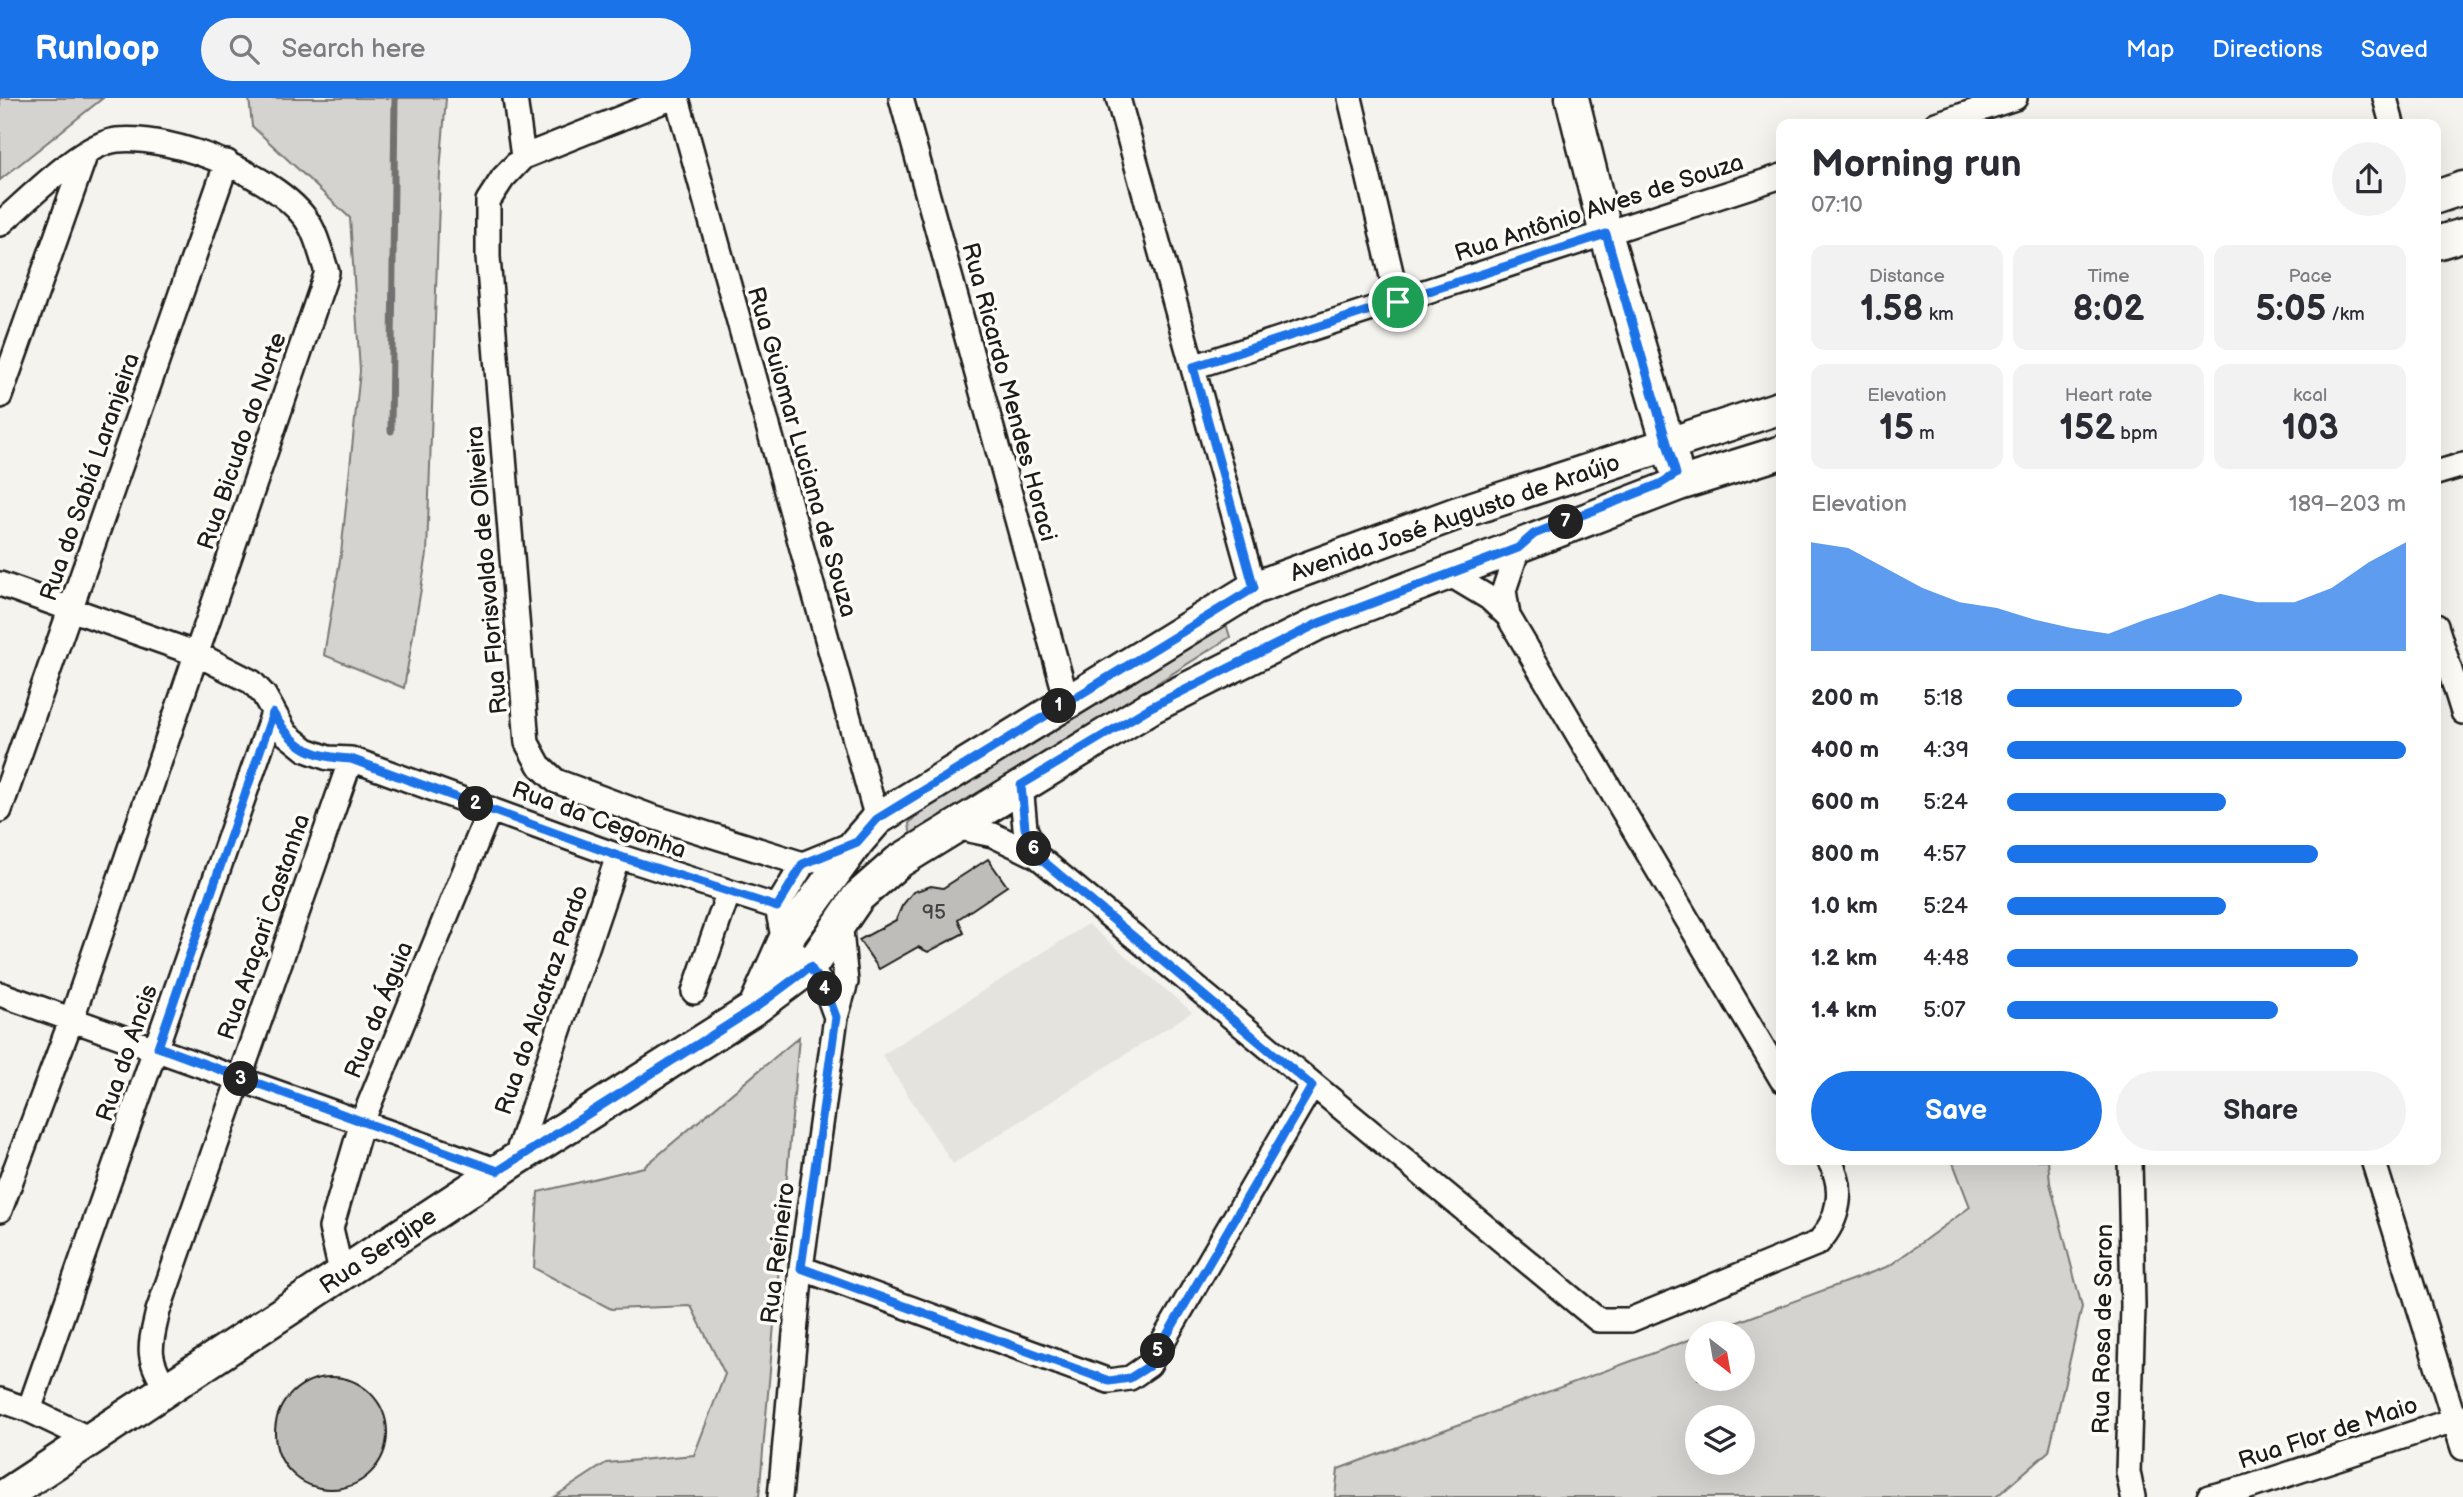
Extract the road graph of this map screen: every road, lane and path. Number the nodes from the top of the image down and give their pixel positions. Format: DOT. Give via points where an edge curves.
graph roads {
  1 [pos="515,98"];
  2 [pos="671,98"];
  3 [pos="677,98"];
  4 [pos="901,98"];
  5 [pos="1118,98"];
  6 [pos="1350,98"];
  7 [pos="1572,98"];
  8 [pos="2015,98"];
  9 [pos="2385,98"];
  10 [pos="1951,119"];
  11 [pos="2391,119"];
  12 [pos="86,153"];
  13 [pos="523,157"];
  14 [pos="227,162"];
  15 [pos="1776,178"];
  16 [pos="2463,188"];
  17 [pos="2441,195"];
  18 [pos="0,224"];
  19 [pos="1606,234"];
  20 [pos="2463,235"];
  21 [pos="2441,242"];
  22 [pos="1398,302"];
  23 [pos="1193,367"];
  24 [pos="0,396"];
  25 [pos="1776,410"];
  26 [pos="1776,453"];
  27 [pos="2463,464"];
  28 [pos="1675,468"];
  29 [pos="2441,471"];
  30 [pos="1518,548"];
  31 [pos="1449,574"];
  32 [pos="0,584"];
  33 [pos="1254,588"];
  34 [pos="72,609"];
  35 [pos="1507,616"];
  36 [pos="2441,642"];
  37 [pos="198,654"];
  38 [pos="1068,701"];
  39 [pos="2463,712"];
  40 [pos="273,713"];
  41 [pos="351,759"];
  42 [pos="1021,785"];
  43 [pos="490,809"];
  44 [pos="0,810"];
  45 [pos="955,827"];
  46 [pos="867,831"];
  47 [pos="618,856"];
  48 [pos="1037,856"];
  49 [pos="803,864"];
  50 [pos="728,894"];
  51 [pos="777,907"];
  52 [pos="840,920"];
  53 [pos="784,942"];
  54 [pos="810,967"];
  55 [pos="694,992"];
  56 [pos="0,994"];
  57 [pos="755,1008"];
  58 [pos="836,1017"];
  59 [pos="72,1018"];
  60 [pos="158,1047"];
  61 [pos="1776,1070"];
  62 [pos="239,1078"];
  63 [pos="1312,1086"];
  64 [pos="362,1122"];
  65 [pos="507,1165"];
  66 [pos="1832,1165"];
  67 [pos="2130,1165"];
  68 [pos="2375,1165"];
  69 [pos="0,1210"];
  70 [pos="801,1268"];
  71 [pos="342,1276"];
  72 [pos="167,1389"];
  73 [pos="0,1401"];
  74 [pos="29,1409"];
  75 [pos="2459,1418"];
  76 [pos="90,1440"];
  77 [pos="2463,1448"];
  78 [pos="2248,1492"];
  79 [pos="3,1497"];
  80 [pos="780,1497"];
  81 [pos="2133,1497"];
  82 [pos="2208,1497"];
  1 -- 13 [label="street"];
  2 -- 13 [label="street"];
  3 -- 46 [label="street, Rua Guiomar Luciana de Souza"];
  4 -- 38 [label="street, Rua Ricardo Mendes Horaci"];
  5 -- 23 [label="street"];
  6 -- 22 [label="street"];
  7 -- 19 [label="street"];
  8 -- 10 [label="street"];
  9 -- 11 [label="street"];
  12 -- 14 [label="street, Rua Bicudo do Norte" via="116,140 187,149"];
  12 -- 18 [label="street, Rua Bicudo do Norte"];
  12 -- 24 [label="street"];
  13 -- 49 [label="street, Rua Florisvaldo de Oliveira" via="488,201 488,257 527,743 556,781"];
  14 -- 34 [label="street, Rua do Sabiá Laranjeira"];
  14 -- 37 [label="street, Rua Bicudo do Norte" via="281,194 310,225 327,272"];
  15 -- 19 [label="street, Rua Antônio Alves de Souza"];
  16 -- 17 [label="street"];
  19 -- 22 [label="street, Rua Antônio Alves de Souza"];
  19 -- 28 [label="street"];
  20 -- 21 [label="street"];
  22 -- 23 [label="street, Rua Antônio Alves de Souza"];
  23 -- 33 [label="street"];
  25 -- 28 [label="street, Avenida José Augusto de Araújo"];
  26 -- 28 [label="street, Avenida José Augusto de Araújo"];
  27 -- 29 [label="street"];
  28 -- 30 [label="street, Avenida José Augusto de Araújo"];
  28 -- 33 [label="street, Avenida José Augusto de Araújo" via="1455,514"];
  30 -- 31 [label="street, Avenida José Augusto de Araújo"];
  30 -- 35 [label="street" via="1504,590"];
  31 -- 35 [label="street" via="1489,598"];
  31 -- 42 [label="street, Avenida José Augusto de Araújo" via="1319,623 1249,657 1151,707"];
  32 -- 34 [label="street, Rua da Cegonha"];
  33 -- 38 [label="street, Avenida José Augusto de Araújo"];
  34 -- 37 [label="street, Rua da Cegonha"];
  34 -- 44 [label="street, Rua do Sabiá Laranjeira"];
  35 -- 61 [label="street"];
  36 -- 39 [label="street"];
  37 -- 40 [label="street, Rua da Cegonha" via="252,682"];
  37 -- 59 [label="street, Rua Bicudo do Norte"];
  38 -- 46 [label="street, Avenida José Augusto de Araújo"];
  40 -- 41 [label="street, Rua da Cegonha" via="286,734 306,750 328,758"];
  40 -- 60 [label="street, Rua do Ancis"];
  41 -- 43 [label="street, Rua da Cegonha"];
  41 -- 62 [label="street, Rua Araçari Castanha"];
  42 -- 45 [label="street, Avenida José Augusto de Araújo"];
  42 -- 48 [label="street" via="1025,828"];
  43 -- 47 [label="street, Rua da Cegonha"];
  43 -- 64 [label="street, Rua da Águia"];
  45 -- 48 [label="street" via="993,835"];
  45 -- 52 [label="street, Avenida José Augusto de Araújo" via="898,862 858,897"];
  46 -- 49 [label="street"];
  46 -- 53 [label="street, Avenida José Augusto de Araújo"];
  47 -- 50 [label="street, Rua da Cegonha"];
  47 -- 65 [label="street, Rua do Alcatraz Pardo"];
  48 -- 63 [label="street"];
  49 -- 51 [label="street"];
  50 -- 51 [label="street, Rua da Cegonha"];
  50 -- 55 [label="street"];
  51 -- 53 [label="street"];
  52 -- 54 [label="street, Avenida José Augusto de Araújo"];
  52 -- 58 [label="street, Rua Reineiro" via="846,982"];
  53 -- 54 [label="street"];
  53 -- 57 [label="street, Avenida José Augusto de Araújo"];
  54 -- 57 [label="street, Avenida José Augusto de Araújo"];
  54 -- 58 [label="street"];
  56 -- 59 [label="street"];
  57 -- 65 [label="street, Rua Sergipe"];
  58 -- 70 [label="street, Rua Reineiro"];
  59 -- 60 [label="street"];
  59 -- 69 [label="street, Rua Bicudo do Norte"];
  60 -- 62 [label="street"];
  60 -- 74 [label="street, Rua do Ancis"];
  62 -- 64 [label="street"];
  62 -- 72 [label="street, Rua Araçari Castanha" via="158,1311 149,1353"];
  63 -- 66 [label="street" via="1598,1320 1630,1320 1818,1243 1829,1230 1840,1197"];
  63 -- 70 [label="street" via="1149,1366 1130,1378 1109,1381"];
  64 -- 65 [label="street"];
  64 -- 71 [label="street, Rua da Águia" via="331,1228"];
  65 -- 71 [label="street, Rua Sergipe"];
  67 -- 81 [label="street, Rua Rosa de Saron" via="2133,1306 2128,1472"];
  68 -- 75 [label="street"];
  70 -- 80 [label="street, Rua Reineiro"];
  71 -- 72 [label="street, Rua Sergipe"];
  72 -- 76 [label="street, Rua Sergipe"];
  73 -- 74 [label="street"];
  74 -- 76 [label="street"];
  75 -- 77 [label="street"];
  75 -- 78 [label="street, Rua Flor de Maio"];
  76 -- 79 [label="street, Rua Sergipe"];
  78 -- 82 [label="street, Rua Flor de Maio"];
}
